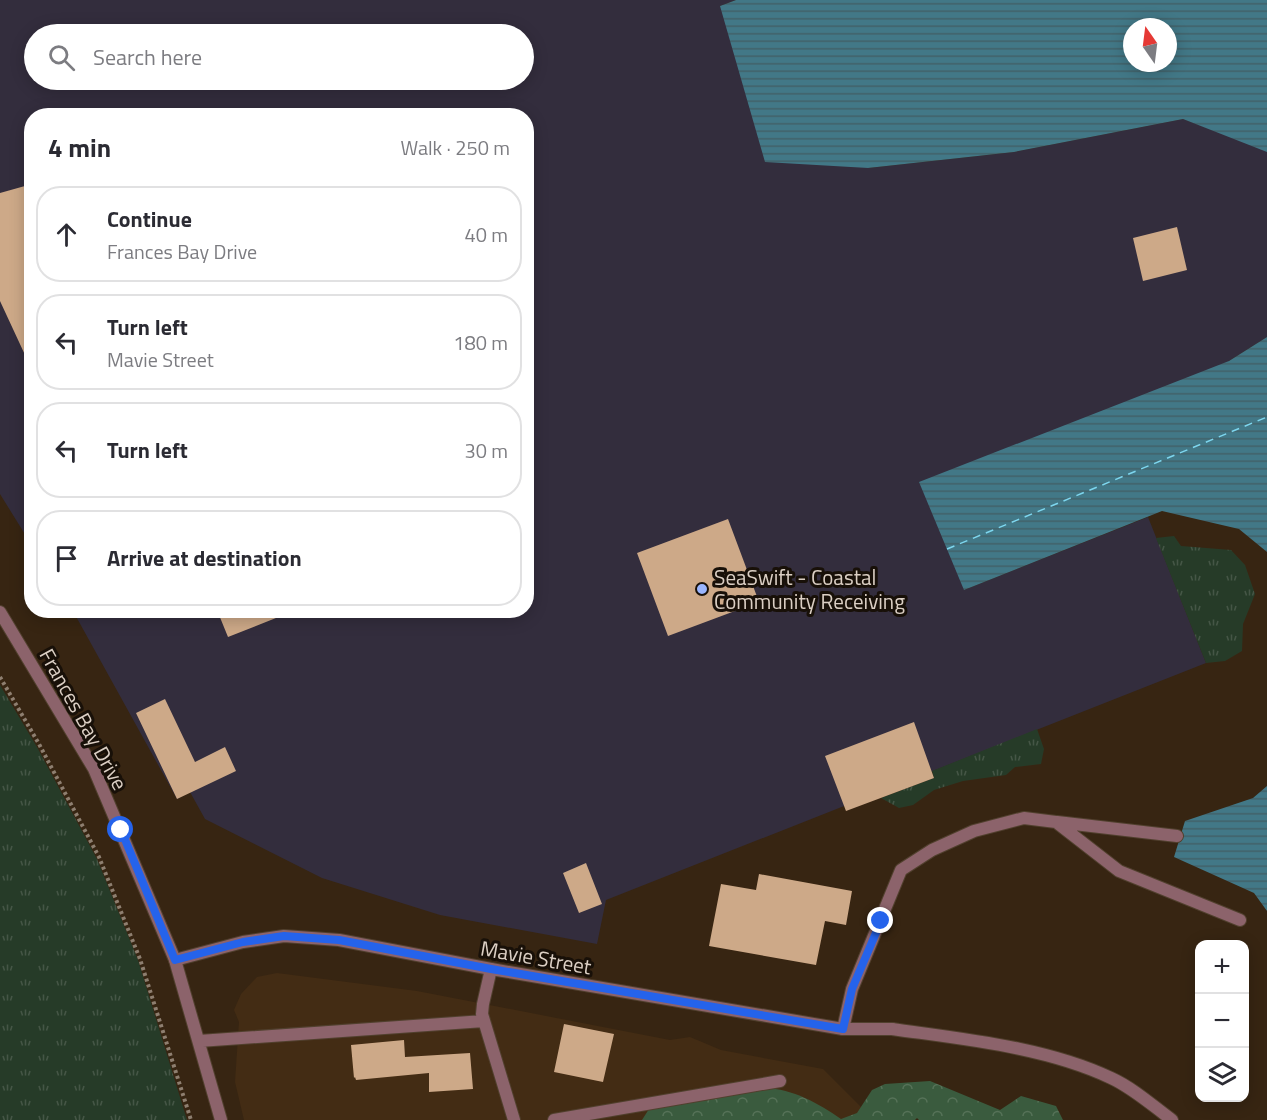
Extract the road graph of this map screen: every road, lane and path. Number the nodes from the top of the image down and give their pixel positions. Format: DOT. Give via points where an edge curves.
graph roads {
  1 [pos="0,612"];
  2 [pos="0,677"];
  3 [pos="1056,822"];
  4 [pos="1177,836"];
  5 [pos="1240,920"];
  6 [pos="175,960"];
  7 [pos="491,969"];
  8 [pos="484,1021"];
  9 [pos="843,1029"];
  10 [pos="200,1041"];
  11 [pos="780,1080"];
  12 [pos="191,1120"];
  13 [pos="221,1120"];
  14 [pos="514,1120"];
  15 [pos="554,1120"];
  16 [pos="1172,1120"];
  1 -- 6 [label="street, Frances Bay Drive" via="94,769"];
  2 -- 12 [label="path" via="99,856 140,959"];
  3 -- 4 [label="street"];
  3 -- 5 [label="street" via="1119,871"];
  3 -- 9 [label="street" via="1024,818 974,831 932,850 901,870 852,989"];
  6 -- 7 [label="street, Mavie Street" via="284,936 339,940"];
  6 -- 10 [label="street, Frances Bay Drive"];
  7 -- 8 [label="street" via="483,1004"];
  7 -- 9 [label="street, Mavie Street"];
  8 -- 10 [label="street"];
  8 -- 14 [label="street"];
  9 -- 16 [label="street, Mavie Street" via="892,1029 990,1043 1064,1060 1112,1078"];
  10 -- 13 [label="street, Frances Bay Drive"];
  11 -- 15 [label="street"];
}
